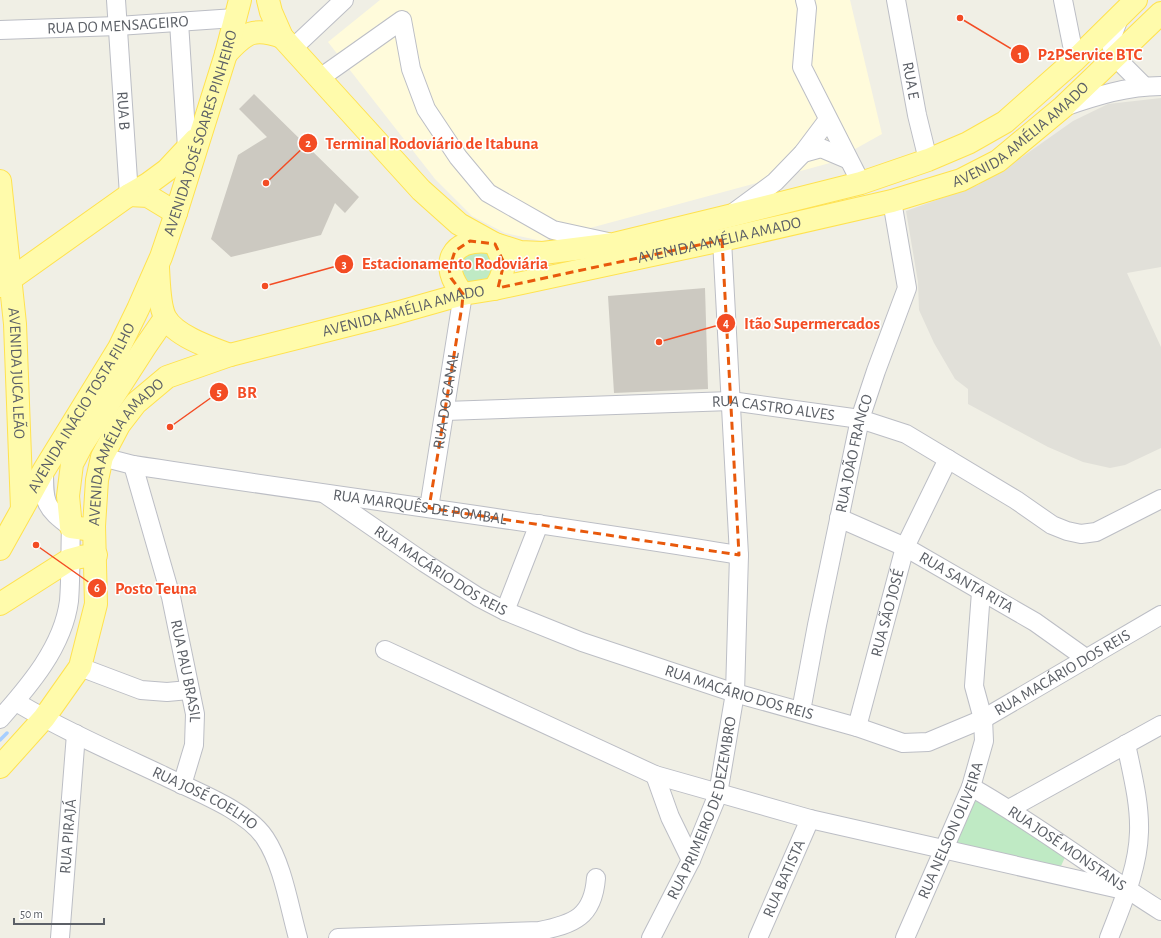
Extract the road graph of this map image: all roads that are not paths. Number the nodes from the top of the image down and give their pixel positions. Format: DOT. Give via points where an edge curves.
graph roads {
  1 [pos="116,0"];
  2 [pos="268,0"];
  3 [pos="344,0"];
  4 [pos="805,0"];
  5 [pos="896,0"];
  6 [pos="1063,0"];
  7 [pos="1136,0"];
  8 [pos="238,9"];
  9 [pos="1161,13"];
  10 [pos="1119,18"];
  11 [pos="179,22"];
  12 [pos="118,26"];
  13 [pos="0,30"];
  14 [pos="288,43"];
  15 [pos="226,54"];
  16 [pos="1115,57"];
  17 [pos="1075,60"];
  18 [pos="320,78"];
  19 [pos="1153,86"];
  20 [pos="1063,107"];
  21 [pos="827,121"];
  22 [pos="193,141"];
  23 [pos="803,153"];
  24 [pos="847,159"];
  25 [pos="928,160"];
  26 [pos="0,181"];
  27 [pos="861,183"];
  28 [pos="130,195"];
  29 [pos="892,201"];
  30 [pos="176,213"];
  31 [pos="729,216"];
  32 [pos="722,240"];
  33 [pos="493,243"];
  34 [pos="614,244"];
  35 [pos="158,264"];
  36 [pos="6,283"];
  37 [pos="494,289"];
  38 [pos="463,294"];
  39 [pos="8,318"];
  40 [pos="166,318"];
  41 [pos="230,355"];
  42 [pos="731,400"];
  43 [pos="445,411"];
  44 [pos="860,419"];
  45 [pos="102,457"];
  46 [pos="948,459"];
  47 [pos="133,465"];
  48 [pos="44,470"];
  49 [pos="20,471"];
  50 [pos="325,494"];
  51 [pos="1161,499"];
  52 [pos="429,508"];
  53 [pos="22,510"];
  54 [pos="839,518"];
  55 [pos="538,524"];
  56 [pos="94,526"];
  57 [pos="71,528"];
  58 [pos="905,547"];
  59 [pos="0,549"];
  60 [pos="96,555"];
  61 [pos="739,555"];
  62 [pos="70,560"];
  63 [pos="980,592"];
  64 [pos="0,604"];
  65 [pos="505,611"];
  66 [pos="1161,615"];
  67 [pos="385,650"];
  68 [pos="1087,659"];
  69 [pos="80,667"];
  70 [pos="189,690"];
  71 [pos="735,693"];
  72 [pos="16,702"];
  73 [pos="801,711"];
  74 [pos="44,718"];
  75 [pos="0,719"];
  76 [pos="983,719"];
  77 [pos="1161,724"];
  78 [pos="857,727"];
  79 [pos="76,734"];
  80 [pos="1126,744"];
  81 [pos="0,767"];
  82 [pos="654,775"];
  83 [pos="182,785"];
  84 [pos="971,787"];
  85 [pos="718,794"];
  86 [pos="1009,809"];
  87 [pos="810,819"];
  88 [pos="945,849"];
  89 [pos="691,860"];
  90 [pos="596,878"];
  91 [pos="1128,891"];
  92 [pos="1161,912"];
  93 [pos="60,938"];
  94 [pos="298,938"];
  95 [pos="338,938"];
  96 [pos="651,938"];
  97 [pos="758,938"];
  98 [pos="905,938"];
  99 [pos="1109,938"];
  1 -- 12 [label="street, RUA B"];
  2 -- 14 [label="main road" via="271,12"];
  3 -- 14 [label="street"];
  4 -- 21 [label="street" via="802,67"];
  5 -- 25 [label="street, RUA E"];
  6 -- 17 [label="street"];
  7 -- 10 [label="main road, AVENIDA AMÉLIA AMADO"];
  8 -- 11 [label="street, RUA DO MENSAGEIRO"];
  8 -- 15 [label="main road, AVENIDA JOSÉ SOARES PINHEIRO"];
  9 -- 16 [label="main road, AVENIDA AMÉLIA AMADO"];
  10 -- 16 [label="street" via="1110,42"];
  10 -- 17 [label="main road, AVENIDA AMÉLIA AMADO"];
  11 -- 12 [label="street, RUA DO MENSAGEIRO"];
  11 -- 22 [label="street, AVENIDA JOSÉ SOARES PINHEIRO"];
  12 -- 13 [label="street, RUA DO MENSAGEIRO"];
  12 -- 28 [label="street, RUA B"];
  14 -- 15 [label="main road" via="266,31 250,32 239,39"];
  14 -- 18 [label="main road, AVENIDA AMÉLIA AMADO"];
  15 -- 22 [label="main road, AVENIDA JOSÉ SOARES PINHEIRO"];
  16 -- 19 [label="street"];
  16 -- 20 [label="main road, AVENIDA AMÉLIA AMADO"];
  17 -- 25 [label="main road, AVENIDA AMÉLIA AMADO" via="1005,122 968,143"];
  18 -- 33 [label="main road, AVENIDA AMÉLIA AMADO" via="421,190 459,224"];
  18 -- 34 [label="street" via="402,20 411,69 426,109 458,157 488,193 553,230"];
  19 -- 20 [label="street" via="1103,94"];
  20 -- 29 [label="main road, AVENIDA AMÉLIA AMADO" via="998,161 961,180"];
  21 -- 23 [label="street"];
  21 -- 24 [label="street"];
  22 -- 28 [label="main road" via="167,170"];
  22 -- 30 [label="main road, AVENIDA JOSÉ SOARES PINHEIRO"];
  23 -- 24 [label="street" via="821,148"];
  23 -- 31 [label="street" via="774,182"];
  24 -- 27 [label="street"];
  25 -- 27 [label="main road, AVENIDA AMÉLIA AMADO"];
  26 -- 36 [label="main road, AVENIDA JUCA LEÃO"];
  27 -- 31 [label="main road, AVENIDA AMÉLIA AMADO"];
  28 -- 30 [label="main road" via="148,196"];
  28 -- 36 [label="main road"];
  29 -- 32 [label="main road, AVENIDA AMÉLIA AMADO"];
  29 -- 44 [label="street, RUA JOÃO FRANCO" via="907,288"];
  30 -- 35 [label="main road, AVENIDA JOSÉ SOARES PINHEIRO"];
  31 -- 34 [label="main road, AVENIDA AMÉLIA AMADO"];
  32 -- 37 [label="main road, AVENIDA AMÉLIA AMADO"];
  32 -- 42 [label="street, RUA PRIMEIRO DE DEZEMBRO"];
  33 -- 34 [label="main road, AVENIDA AMÉLIA AMADO" via="520,252 543,254"];
  33 -- 37 [label="main road" via="504,263 504,272"];
  33 -- 38 [label="main road" via="470,241 455,251 451,259 451,278"];
  35 -- 40 [label="main road" via="160,294"];
  35 -- 48 [label="main road, AVENIDA INÁCIO TOSTA FILHO" via="119,348"];
  36 -- 39 [label="main road, AVENIDA JUCA LEÃO"];
  37 -- 38 [label="main road, AVENIDA AMÉLIA AMADO"];
  38 -- 41 [label="main road, AVENIDA AMÉLIA AMADO"];
  38 -- 43 [label="street, RUA DO CANAL"];
  39 -- 49 [label="main road, AVENIDA JUCA LEÃO"];
  40 -- 41 [label="main road" via="180,332"];
  40 -- 57 [label="main road" via="72,464 68,496"];
  41 -- 45 [label="main road, AVENIDA AMÉLIA AMADO" via="167,377 151,389 119,425"];
  42 -- 43 [label="street, RUA CASTRO ALVES"];
  42 -- 44 [label="street, RUA CASTRO ALVES"];
  42 -- 61 [label="street, RUA PRIMEIRO DE DEZEMBRO"];
  43 -- 52 [label="street, RUA DO CANAL"];
  44 -- 46 [label="street, RUA CASTRO ALVES" via="906,434"];
  44 -- 54 [label="street, RUA JOÃO FRANCO"];
  45 -- 47 [label="street, RUA MARQUÊS DE POMBAL"];
  45 -- 56 [label="main road, AVENIDA AMÉLIA AMADO" via="97,480"];
  46 -- 51 [label="street, RUA CASTRO ALVES" via="1052,525 1081,534 1096,532"];
  46 -- 58 [label="street, RUA SÃO JOSÉ"];
  47 -- 50 [label="street, RUA MARQUÊS DE POMBAL"];
  47 -- 70 [label="street, RUA PAU BRASIL" via="171,597"];
  48 -- 49 [label="street" via="29,479"];
  48 -- 53 [label="main road, AVENIDA INÁCIO TOSTA FILHO"];
  48 -- 57 [label="street" via="44,495 47,504 53,513"];
  49 -- 53 [label="main road, AVENIDA JUCA LEÃO"];
  50 -- 52 [label="street, RUA MARQUÊS DE POMBAL"];
  50 -- 65 [label="street, RUA MACÁRIO DOS REIS" via="425,563"];
  52 -- 55 [label="street, RUA MARQUÊS DE POMBAL"];
  53 -- 59 [label="main road, AVENIDA INÁCIO TOSTA FILHO"];
  54 -- 58 [label="street, RUA SANTA RITA"];
  54 -- 73 [label="street, RUA JOÃO FRANCO"];
  55 -- 61 [label="street, RUA MARQUÊS DE POMBAL"];
  55 -- 65 [label="street"];
  56 -- 57 [label="main road" via="86,529"];
  56 -- 60 [label="main road, AVENIDA AMÉLIA AMADO"];
  57 -- 62 [label="street, AVENIDA AMÉLIA AMADO"];
  58 -- 63 [label="street, RUA SANTA RITA"];
  58 -- 78 [label="street, RUA SÃO JOSÉ"];
  60 -- 62 [label="main road" via="80,556"];
  60 -- 69 [label="main road, AVENIDA AMÉLIA AMADO" via="96,604"];
  61 -- 71 [label="street, RUA PRIMEIRO DE DEZEMBRO"];
  62 -- 64 [label="main road"];
  62 -- 72 [label="street, AVENIDA AMÉLIA AMADO" via="69,602 62,628 50,654"];
  63 -- 68 [label="street, RUA SANTA RITA" via="1035,622"];
  63 -- 76 [label="street, RUA NELSON OLIVEIRA" via="974,686"];
  65 -- 71 [label="street, RUA MACÁRIO DOS REIS" via="582,642"];
  66 -- 68 [label="street, RUA MACÁRIO DOS REIS"];
  67 -- 82 [label="street"];
  68 -- 76 [label="street, RUA MACÁRIO DOS REIS"];
  69 -- 70 [label="street" via="141,690"];
  69 -- 74 [label="main road, AVENIDA AMÉLIA AMADO"];
  70 -- 83 [label="street, RUA PAU BRASIL" via="195,714 194,745"];
  71 -- 73 [label="street, RUA MACÁRIO DOS REIS"];
  71 -- 85 [label="street, RUA PRIMEIRO DE DEZEMBRO"];
  72 -- 74 [label="street, RUA JOSÉ COELHO"];
  72 -- 75 [label="street, AVENIDA AMÉLIA AMADO"];
  73 -- 78 [label="street, RUA MACÁRIO DOS REIS"];
  74 -- 79 [label="street, RUA JOSÉ COELHO"];
  74 -- 81 [label="main road, AVENIDA AMÉLIA AMADO"];
  76 -- 78 [label="street, RUA MACÁRIO DOS REIS" via="928,742 916,744"];
  76 -- 84 [label="street, RUA NELSON OLIVEIRA" via="984,742"];
  77 -- 80 [label="street"];
  79 -- 83 [label="street, RUA JOSÉ COELHO"];
  79 -- 93 [label="street, RUA PIRAJÁ"];
  80 -- 86 [label="street"];
  80 -- 91 [label="street" via="1138,808 1139,832"];
  82 -- 85 [label="street"];
  82 -- 89 [label="street" via="670,817"];
  83 -- 94 [label="street, RUA JOSÉ COELHO" via="238,813 254,825 264,837 274,854"];
  84 -- 86 [label="street, RUA JOSÉ MONSTANS"];
  84 -- 88 [label="street, RUA NELSON OLIVEIRA"];
  85 -- 87 [label="street"];
  85 -- 89 [label="street, RUA PRIMEIRO DE DEZEMBRO"];
  86 -- 91 [label="street, RUA JOSÉ MONSTANS"];
  87 -- 88 [label="street"];
  87 -- 97 [label="street, RUA BATISTA"];
  88 -- 91 [label="street"];
  88 -- 98 [label="street, RUA NELSON OLIVEIRA"];
  89 -- 96 [label="street, RUA PRIMEIRO DE DEZEMBRO"];
  90 -- 95 [label="street" via="595,894 589,909 580,916 548,929"];
  91 -- 92 [label="street, RUA JOSÉ MONSTANS"];
  91 -- 99 [label="street"];
}
